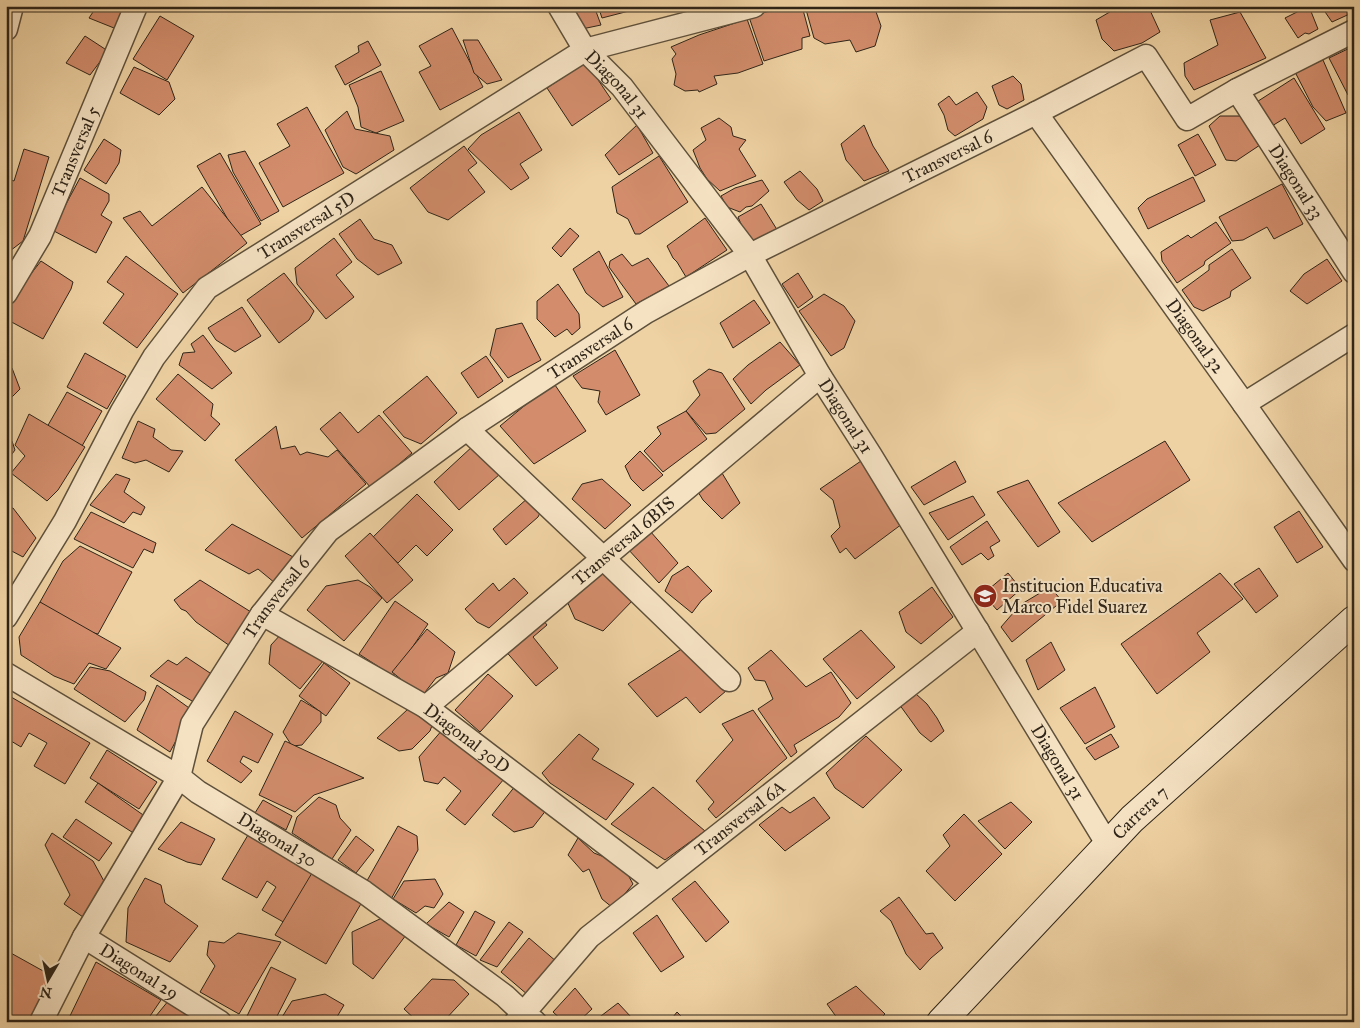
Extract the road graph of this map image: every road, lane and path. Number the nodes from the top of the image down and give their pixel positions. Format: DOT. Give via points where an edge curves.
graph roads {
  1 [pos="12,6"];
  2 [pos="136,6"];
  3 [pos="559,6"];
  4 [pos="754,6"];
  5 [pos="6,29"];
  6 [pos="1354,31"];
  7 [pos="585,50"];
  8 [pos="1237,90"];
  9 [pos="1036,113"];
  10 [pos="750,255"];
  11 [pos="1354,272"];
  12 [pos="6,293"];
  13 [pos="1354,335"];
  14 [pos="820,376"];
  15 [pos="1244,404"];
  16 [pos="467,429"];
  17 [pos="603,558"];
  18 [pos="1354,560"];
  19 [pos="262,614"];
  20 [pos="6,617"];
  21 [pos="1354,620"];
  22 [pos="978,631"];
  23 [pos="6,674"];
  24 [pos="729,680"];
  25 [pos="426,707"];
  26 [pos="179,777"];
  27 [pos="1108,845"];
  28 [pos="657,883"];
  29 [pos="84,937"];
  30 [pos="525,1019"];
  31 [pos="41,1022"];
  32 [pos="220,1022"];
  33 [pos="941,1022"];
  1 -- 5 [label="street"];
  2 -- 12 [label="street, Transversal 5" via="40,236"];
  3 -- 7 [label="street, Diagonal 31"];
  4 -- 7 [label="street, Transversal 5D"];
  6 -- 8 [label="street, Transversal 6"];
  7 -- 10 [label="street, Diagonal 31" via="622,87"];
  7 -- 20 [label="street, Transversal 5D" via="207,288 154,358 65,520"];
  8 -- 9 [label="street, Transversal 6" via="1188,119 1146,56"];
  8 -- 11 [label="street, Diagonal 33"];
  9 -- 10 [label="street, Transversal 6"];
  9 -- 15 [label="street, Diagonal 32"];
  10 -- 14 [label="street, Diagonal 31"];
  10 -- 16 [label="street, Transversal 6" via="646,312"];
  13 -- 15 [label="street"];
  14 -- 17 [label="street, Transversal 6BIS"];
  14 -- 22 [label="street, Diagonal 31"];
  15 -- 18 [label="street, Diagonal 32"];
  16 -- 17 [label="street"];
  16 -- 19 [label="street, Transversal 6" via="328,531"];
  17 -- 24 [label="street"];
  17 -- 25 [label="street, Transversal 6BIS"];
  19 -- 25 [label="street, Diagonal 30D"];
  19 -- 26 [label="street, Transversal 6" via="192,724"];
  21 -- 27 [label="main road, Carrera 7" via="1132,819"];
  22 -- 27 [label="street, Diagonal 31"];
  22 -- 28 [label="street, Transversal 6A"];
  23 -- 26 [label="street, Diagonal 30"];
  25 -- 28 [label="street, Diagonal 30D"];
  26 -- 29 [label="street, Transversal 6"];
  26 -- 30 [label="street, Diagonal 30" via="198,792 364,892 506,996"];
  27 -- 33 [label="main road, Carrera 7"];
  28 -- 30 [label="street, Transversal 6A" via="589,937"];
  29 -- 31 [label="street, Transversal 6"];
  29 -- 32 [label="street, Diagonal 29"];
}
